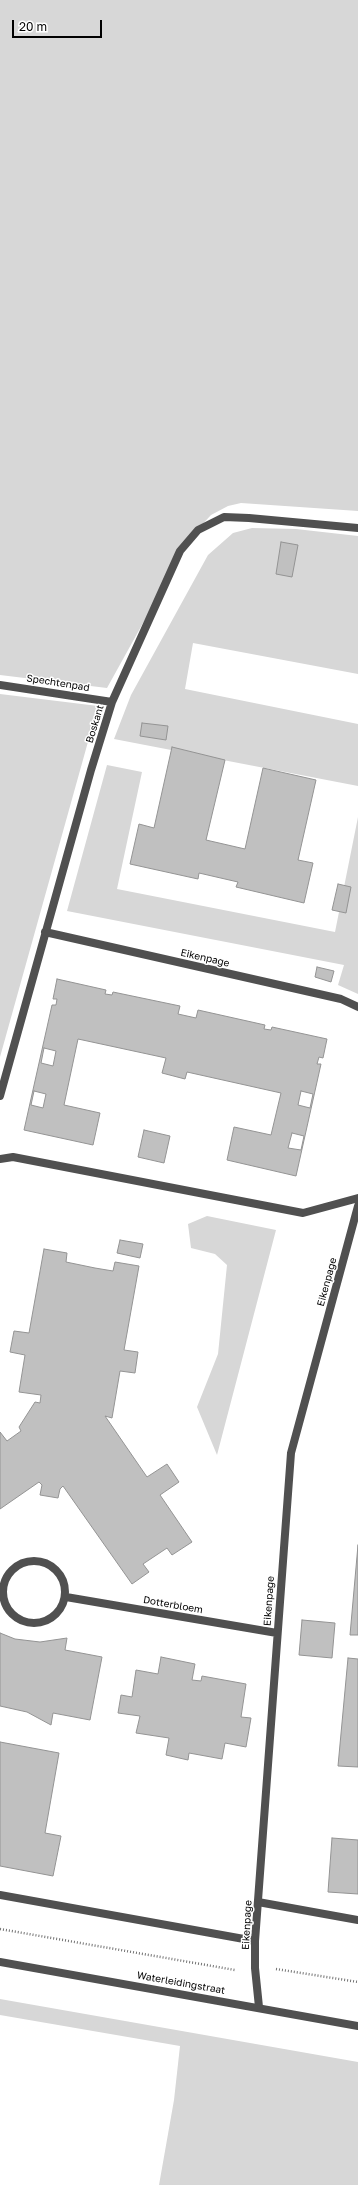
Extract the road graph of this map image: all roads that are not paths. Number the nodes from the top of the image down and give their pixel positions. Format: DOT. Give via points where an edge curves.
graph roads {
  1 [pos="358,528"];
  2 [pos="0,685"];
  3 [pos="112,702"];
  4 [pos="45,932"];
  5 [pos="358,1007"];
  6 [pos="0,1096"];
  7 [pos="0,1159"];
  8 [pos="358,1198"];
  9 [pos="358,1206"];
  10 [pos="1,1586"];
  11 [pos="66,1596"];
  12 [pos="277,1633"];
  13 [pos="0,1895"];
  14 [pos="258,1902"];
  15 [pos="358,1920"];
  16 [pos="255,1940"];
  17 [pos="0,1962"];
  18 [pos="259,2007"];
  19 [pos="358,2026"];
  1 -- 3 [label="street, Boskant" via="224,517 198,530 180,551"];
  2 -- 3 [label="street, Spechtenpad"];
  3 -- 4 [label="street, Boskant"];
  4 -- 5 [label="street, Eikenpage" via="341,999"];
  4 -- 6 [label="street, Boskant"];
  7 -- 8 [label="street" via="13,1157 303,1213"];
  9 -- 12 [label="street, Eikenpage" via="291,1453"];
  10 -- 11 [label="street" via="12,1569 29,1561 48,1564 62,1577"];
  10 -- 11 [label="street" via="4,1606 19,1621 39,1624 57,1615"];
  11 -- 12 [label="street, Dotterbloem"];
  12 -- 14 [label="street, Eikenpage"];
  13 -- 16 [label="street"];
  14 -- 15 [label="street"];
  14 -- 16 [label="street, Eikenpage"];
  16 -- 18 [label="street, Eikenpage"];
  17 -- 18 [label="street, Waterleidingstraat"];
  18 -- 19 [label="street, Waterleidingstraat"];
}
